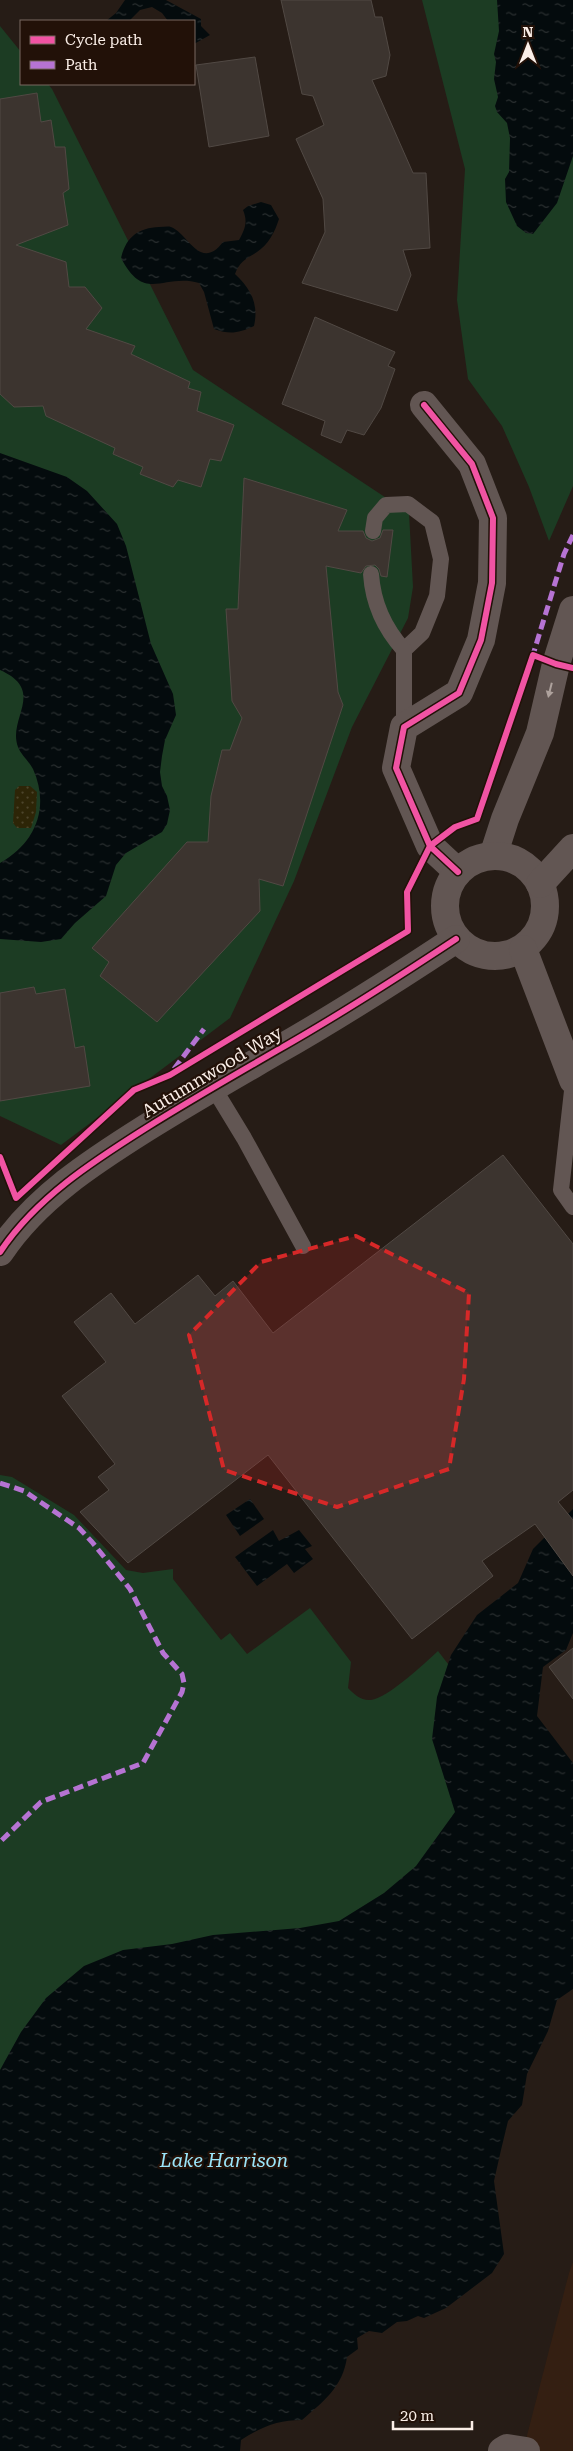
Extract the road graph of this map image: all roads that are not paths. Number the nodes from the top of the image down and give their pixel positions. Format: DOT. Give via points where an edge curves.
graph roads {
  1 [pos="424,405"];
  2 [pos="373,530"];
  3 [pos="371,574"];
  4 [pos="573,610"];
  5 [pos="404,650"];
  6 [pos="404,727"];
  7 [pos="573,848"];
  8 [pos="493,856"];
  9 [pos="458,872"];
  10 [pos="540,884"];
  11 [pos="456,939"];
  12 [pos="523,949"];
  13 [pos="573,1081"];
  14 [pos="213,1087"];
  15 [pos="573,1207"];
  16 [pos="303,1246"];
  17 [pos="0,1252"];
  18 [pos="502,2451"];
  19 [pos="526,2451"];
  1 -- 6 [label="street" via="472,464 494,518 492,583 481,640 459,693"];
  2 -- 5 [label="lane" via="374,518 386,505 408,504 432,522 436,537 441,559 437,596 422,633"];
  3 -- 5 [label="lane" via="373,598 391,636"];
  4 -- 8 [label="street, one-way" via="540,733"];
  5 -- 6 [label="lane"];
  6 -- 9 [label="street" via="396,768 430,846"];
  7 -- 10 [label="street"];
  8 -- 9 [label="street" via="476,860"];
  8 -- 10 [label="street" via="520,863"];
  9 -- 11 [label="street" via="448,886 444,904 446,921"];
  10 -- 12 [label="street" via="544,914 535,936"];
  11 -- 12 [label="street" via="469,950 486,956 496,957"];
  11 -- 14 [label="street, Autumnwood Way" via="365,1000"];
  12 -- 13 [label="street"];
  13 -- 15 [label="lane" via="561,1190"];
  14 -- 16 [label="lane"];
  14 -- 17 [label="street, Autumnwood Way" via="92,1162 43,1202"];
  18 -- 19 [label="street" via="507,2448"];
}
